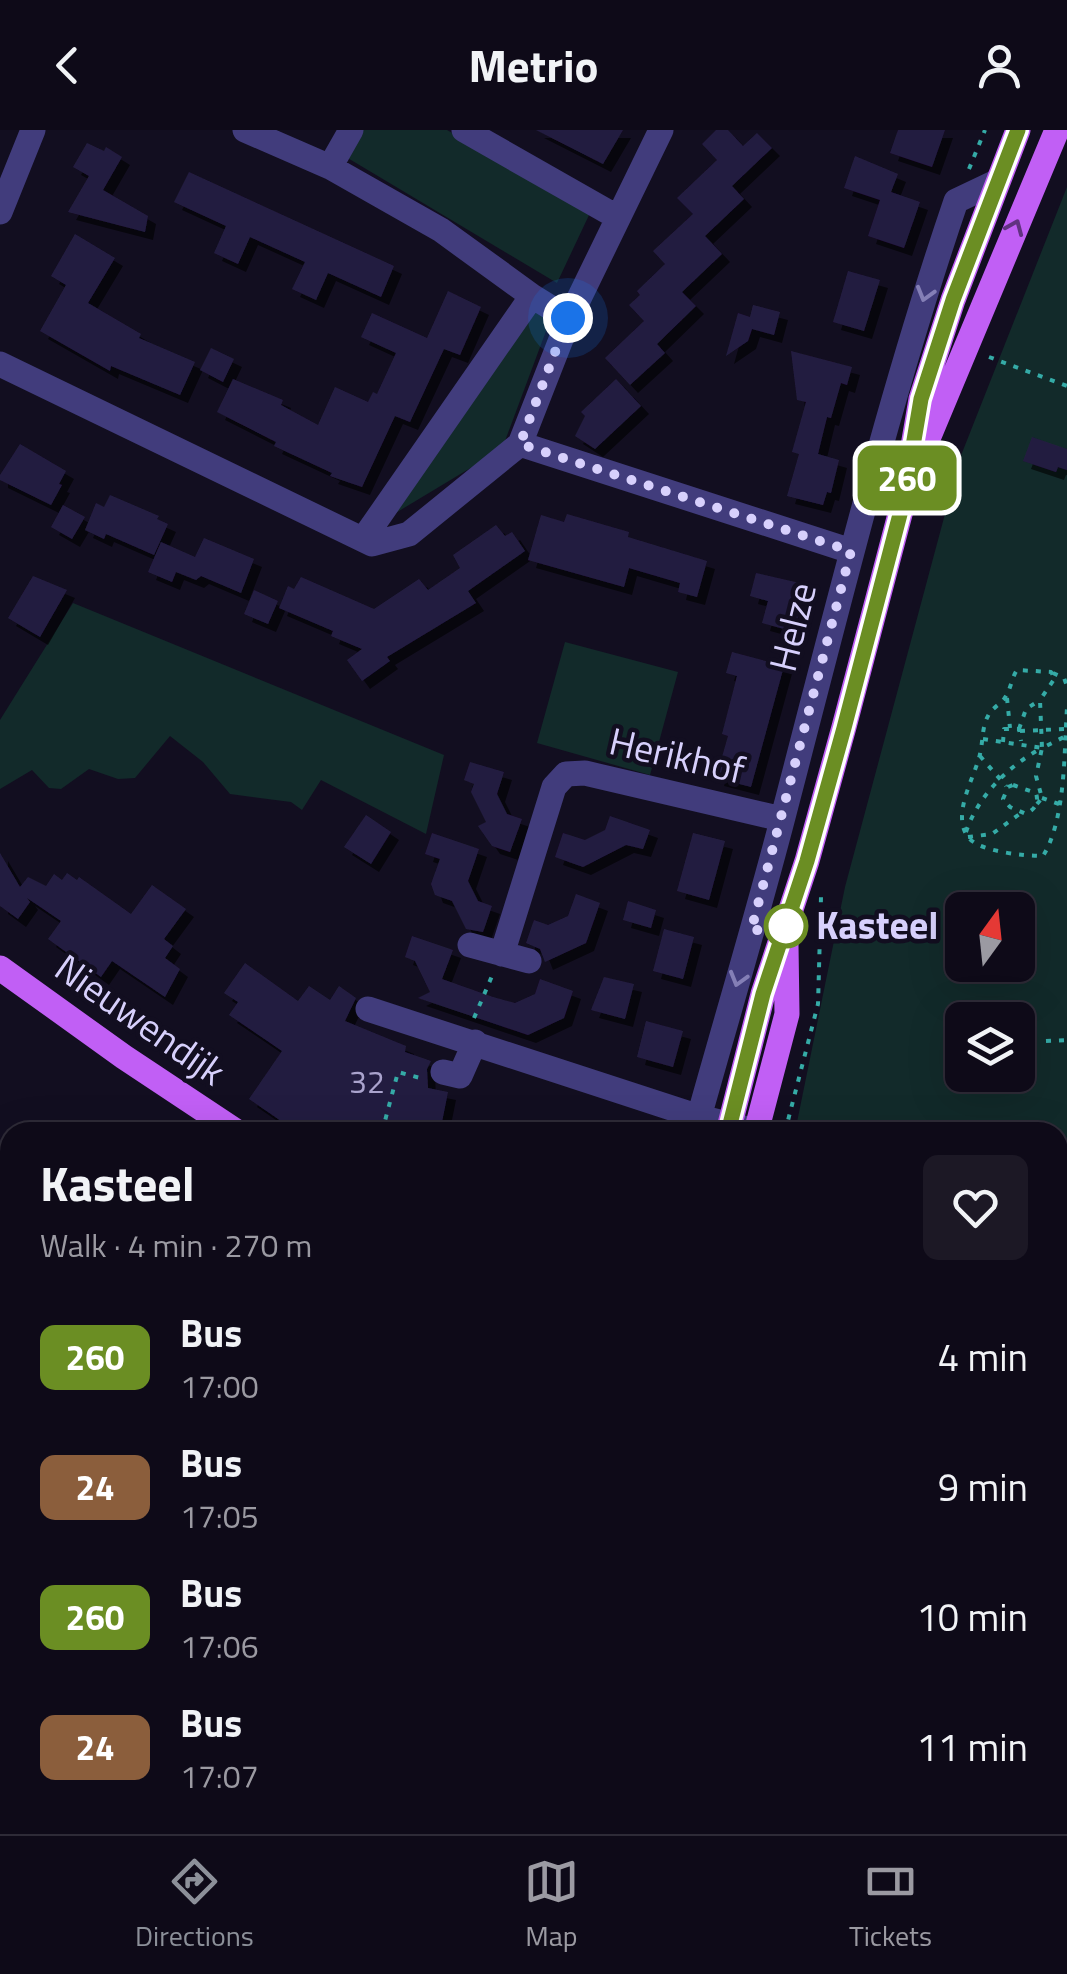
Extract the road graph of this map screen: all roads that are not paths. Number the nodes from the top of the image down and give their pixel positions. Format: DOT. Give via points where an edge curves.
graph roads {
  1 [pos="34,130"];
  2 [pos="245,130"];
  3 [pos="351,130"];
  4 [pos="464,130"];
  5 [pos="661,130"];
  6 [pos="1018,130"];
  7 [pos="1056,130"];
  8 [pos="330,167"];
  9 [pos="996,182"];
  10 [pos="0,212"];
  11 [pos="617,217"];
  12 [pos="532,296"];
  13 [pos="568,318"];
  14 [pos="0,364"];
  15 [pos="520,444"];
  16 [pos="904,499"];
  17 [pos="364,538"];
  18 [pos="851,551"];
  19 [pos="782,819"];
  20 [pos="786,924"];
  21 [pos="470,945"];
  22 [pos="502,954"];
  23 [pos="530,961"];
  24 [pos="0,968"];
  25 [pos="368,1009"];
  26 [pos="470,1040"];
  27 [pos="443,1072"];
  28 [pos="699,1117"];
  29 [pos="223,1122"];
  30 [pos="711,1122"];
  31 [pos="730,1122"];
  32 [pos="759,1122"];
  1 -- 10 [label="street"];
  2 -- 8 [label="street"];
  3 -- 8 [label="street"];
  4 -- 11 [label="street"];
  5 -- 11 [label="street"];
  6 -- 9 [label="main road, Helze"];
  16 -- 7 [label="main road, Helze, one-way"];
  8 -- 12 [label="street" via="441,230"];
  9 -- 16 [label="main road, Helze" via="921,399"];
  9 -- 18 [label="street, Helze, one-way" via="956,201"];
  11 -- 13 [label="street"];
  12 -- 13 [label="street"];
  12 -- 17 [label="street"];
  13 -- 15 [label="street"];
  14 -- 17 [label="street"];
  15 -- 17 [label="street" via="409,534 372,544"];
  15 -- 18 [label="street"];
  16 -- 20 [label="main road, Helze"];
  18 -- 19 [label="street, Helze"];
  19 -- 22 [label="street, Herikhof" via="566,774 554,786"];
  19 -- 28 [label="street, Helze, one-way"];
  20 -- 31 [label="main road, Helze"];
  20 -- 32 [label="main road, Helze" via="786,1014"];
  21 -- 22 [label="street"];
  22 -- 23 [label="street"];
  24 -- 29 [label="main road, Nieuwendijk"];
  25 -- 26 [label="street, Helze"];
  26 -- 27 [label="street" via="460,1076"];
  26 -- 28 [label="street, Helze"];
  28 -- 30 [label="street, Helze"];
}
